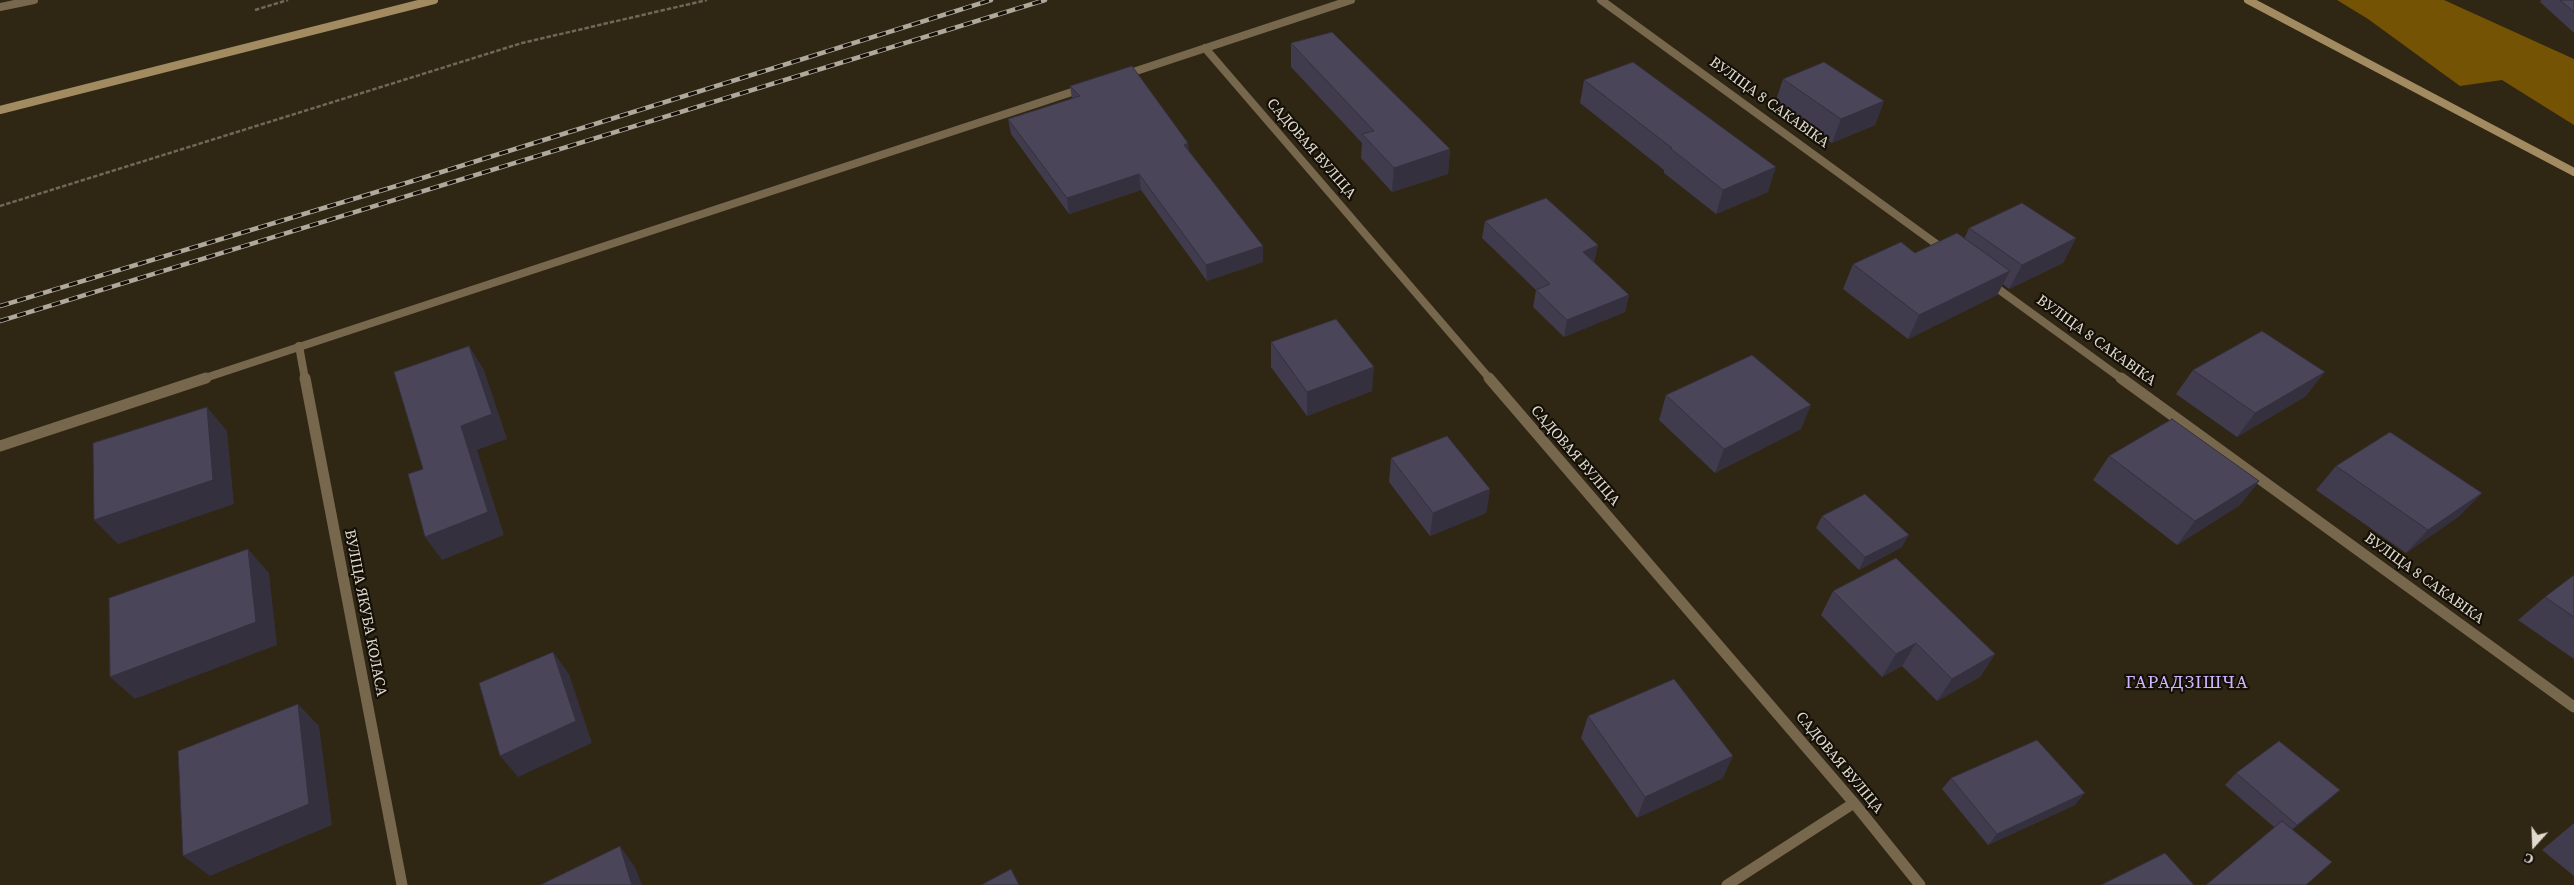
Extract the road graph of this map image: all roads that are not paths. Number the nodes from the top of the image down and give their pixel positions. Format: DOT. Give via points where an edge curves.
graph roads {
  1 [pos="34,0"];
  2 [pos="434,0"];
  3 [pos="1351,0"];
  4 [pos="1601,0"];
  5 [pos="2248,0"];
  6 [pos="0,7"];
  7 [pos="1205,48"];
  8 [pos="1111,79"];
  9 [pos="1092,85"];
  10 [pos="0,110"];
  11 [pos="2574,172"];
  12 [pos="1955,257"];
  13 [pos="1979,275"];
  14 [pos="299,346"];
  15 [pos="0,446"];
  16 [pos="2574,707"];
  17 [pos="1854,803"];
  18 [pos="402,885"];
  19 [pos="1727,885"];
  20 [pos="1920,885"];
  1 -- 6 [label="street"];
  2 -- 10 [label="main road"];
  3 -- 7 [label="street"];
  4 -- 12 [label="street, ВУЛІЦА 8 САКАВІКА"];
  5 -- 11 [label="main road"];
  7 -- 8 [label="street"];
  7 -- 17 [label="street, САДОВАЯ ВУЛІЦА"];
  9 -- 14 [label="street"];
  13 -- 16 [label="street, ВУЛІЦА 8 САКАВІКА"];
  14 -- 15 [label="street"];
  14 -- 18 [label="street, ВУЛІЦА ЯКУБА КОЛАСА"];
  17 -- 19 [label="street"];
  17 -- 20 [label="street, САДОВАЯ ВУЛІЦА"];
}
